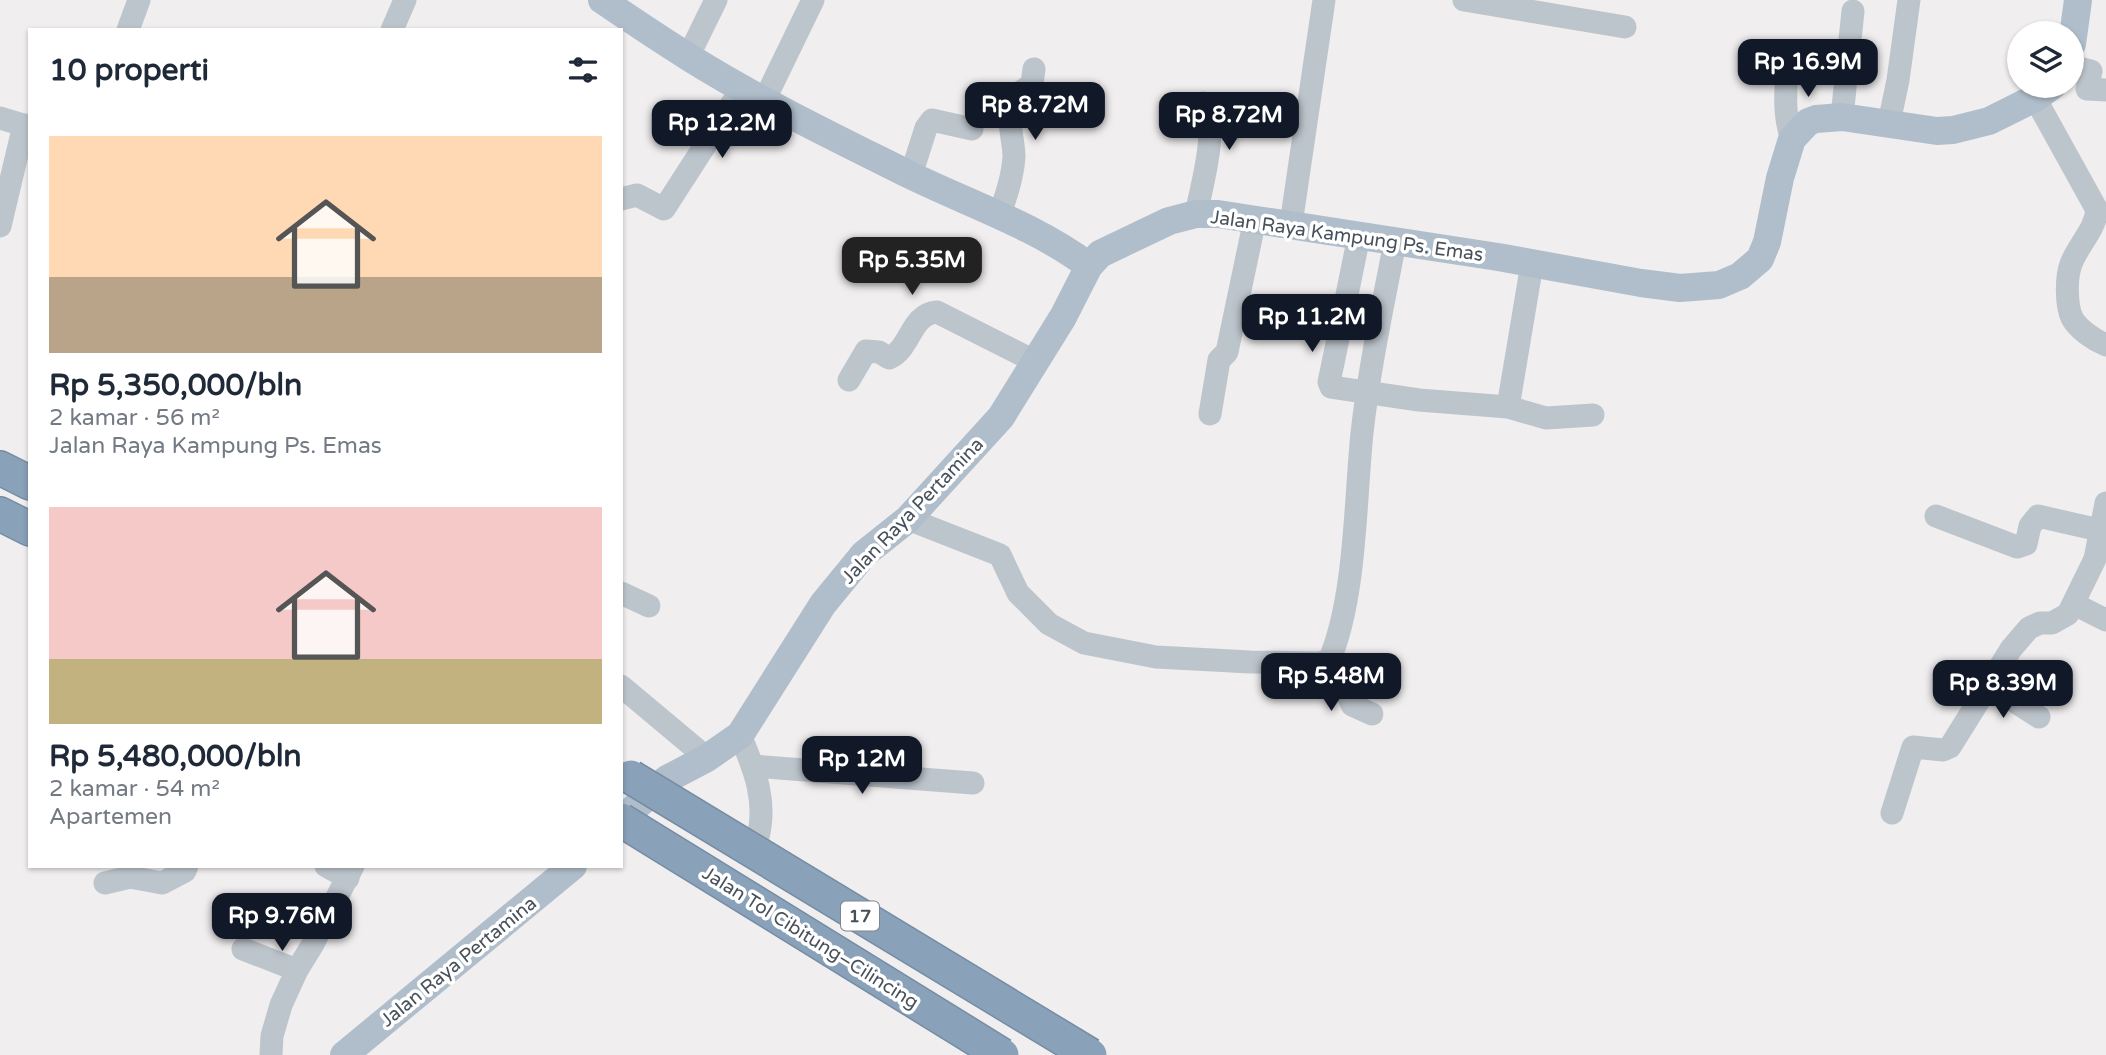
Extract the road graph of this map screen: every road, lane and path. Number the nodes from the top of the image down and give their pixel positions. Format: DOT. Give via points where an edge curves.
graph roads {
  1 [pos="139,0"];
  2 [pos="405,0"];
  3 [pos="602,0"];
  4 [pos="716,0"];
  5 [pos="813,0"];
  6 [pos="1324,0"];
  7 [pos="1464,0"];
  8 [pos="1909,0"];
  9 [pos="2078,0"];
  10 [pos="1853,11"];
  11 [pos="2075,21"];
  12 [pos="1625,27"];
  13 [pos="129,28"];
  14 [pos="393,28"];
  15 [pos="688,57"];
  16 [pos="1787,64"];
  17 [pos="1034,69"];
  18 [pos="2084,69"];
  19 [pos="2106,90"];
  20 [pos="753,94"];
  21 [pos="2033,98"];
  22 [pos="2046,98"];
  23 [pos="1203,103"];
  24 [pos="1842,117"];
  25 [pos="0,118"];
  26 [pos="1889,123"];
  27 [pos="27,126"];
  28 [pos="972,129"];
  29 [pos="1792,139"];
  30 [pos="911,175"];
  31 [pos="623,198"];
  32 [pos="1196,214"];
  33 [pos="1000,215"];
  34 [pos="1255,219"];
  35 [pos="1291,224"];
  36 [pos="0,226"];
  37 [pos="1359,236"];
  38 [pos="1395,242"];
  39 [pos="1532,264"];
  40 [pos="1089,265"];
  41 [pos="2106,345"];
  42 [pos="1036,362"];
  43 [pos="849,380"];
  44 [pos="1367,393"];
  45 [pos="1508,407"];
  46 [pos="1210,414"];
  47 [pos="1593,415"];
  48 [pos="0,468"];
  49 [pos="28,482"];
  50 [pos="2106,503"];
  51 [pos="0,514"];
  52 [pos="1936,516"];
  53 [pos="908,519"];
  54 [pos="28,528"];
  55 [pos="2099,530"];
  56 [pos="2100,560"];
  57 [pos="623,594"];
  58 [pos="2074,604"];
  59 [pos="649,606"];
  60 [pos="2106,620"];
  61 [pos="1329,660"];
  62 [pos="1989,685"];
  63 [pos="623,688"];
  64 [pos="1372,714"];
  65 [pos="2039,717"];
  66 [pos="740,736"];
  67 [pos="707,758"];
  68 [pos="753,766"];
  69 [pos="623,774"];
  70 [pos="973,783"];
  71 [pos="1892,813"];
  72 [pos="623,818"];
  73 [pos="623,821"];
  74 [pos="757,841"];
  75 [pos="186,868"];
  76 [pos="571,868"];
  77 [pos="351,872"];
  78 [pos="105,883"];
  79 [pos="243,949"];
  80 [pos="297,970"];
  81 [pos="271,1055"];
  82 [pos="344,1055"];
  83 [pos="1002,1055"];
  84 [pos="1090,1055"];
  1 -- 13 [label="street"];
  2 -- 14 [label="street"];
  3 -- 15 [label="main road"];
  4 -- 15 [label="street"];
  5 -- 20 [label="street"];
  6 -- 35 [label="street"];
  7 -- 12 [label="street"];
  8 -- 26 [label="street"];
  9 -- 11 [label="main road"];
  10 -- 24 [label="street"];
  15 -- 20 [label="main road"];
  16 -- 29 [label="street" via="1787,125"];
  17 -- 33 [label="street" via="1032,84 1015,98 1012,109 1014,157"];
  18 -- 19 [label="street" via="2091,71 2087,89"];
  20 -- 30 [label="main road"];
  20 -- 31 [label="street" via="664,209 637,195"];
  21 -- 26 [label="main road" via="1989,121 1953,130"];
  22 -- 41 [label="street" via="2065,149 2097,210 2070,265 2072,317"];
  23 -- 32 [label="street" via="1210,128"];
  24 -- 26 [label="main road"];
  24 -- 29 [label="main road" via="1808,122"];
  25 -- 27 [label="street"];
  27 -- 36 [label="street"];
  28 -- 30 [label="street" via="932,120"];
  29 -- 39 [label="main road, Jalan Raya Kampung Ps. Emas" via="1765,248 1740,276 1719,285 1680,288"];
  30 -- 33 [label="main road"];
  32 -- 34 [label="main road, Jalan Raya Kampung Ps. Emas"];
  32 -- 40 [label="main road, Jalan Raya Kampung Ps. Emas" via="1129,239"];
  33 -- 40 [label="main road" via="1062,245"];
  34 -- 35 [label="main road, Jalan Raya Kampung Ps. Emas"];
  34 -- 46 [label="street"];
  35 -- 37 [label="main road, Jalan Raya Kampung Ps. Emas"];
  37 -- 38 [label="main road, Jalan Raya Kampung Ps. Emas"];
  37 -- 44 [label="street" via="1329,383"];
  38 -- 39 [label="main road, Jalan Raya Kampung Ps. Emas"];
  38 -- 44 [label="street"];
  39 -- 45 [label="street"];
  40 -- 42 [label="main road, Jalan Raya Pertamina"];
  42 -- 43 [label="street" via="929,312 920,318 897,355 889,358 866,351"];
  42 -- 53 [label="main road, Jalan Raya Pertamina" via="1001,417"];
  44 -- 45 [label="street"];
  44 -- 61 [label="street" via="1350,569 1338,637"];
  45 -- 47 [label="street" via="1545,418"];
  48 -- 49 [label="highway"];
  50 -- 55 [label="street"];
  51 -- 54 [label="highway"];
  52 -- 55 [label="street" via="2017,547 2026,544 2038,516"];
  53 -- 61 [label="street" via="1000,555 1018,593 1049,624 1084,642 1156,657"];
  53 -- 66 [label="main road, Jalan Raya Pertamina" via="864,554 823,604"];
  55 -- 56 [label="street"];
  56 -- 58 [label="street"];
  57 -- 59 [label="street"];
  58 -- 60 [label="street"];
  58 -- 62 [label="street" via="2068,614 2052,623 2029,628"];
  61 -- 64 [label="street" via="1348,681 1352,705"];
  62 -- 65 [label="street"];
  62 -- 71 [label="street" via="1950,747 1913,747"];
  63 -- 67 [label="street"];
  66 -- 67 [label="main road, Jalan Raya Pertamina"];
  66 -- 68 [label="street"];
  67 -- 72 [label="main road, Jalan Raya Pertamina" via="667,779"];
  68 -- 70 [label="street"];
  68 -- 74 [label="street" via="762,809"];
  69 -- 84 [label="highway, 17, bridge"];
  73 -- 83 [label="highway, Jalan Tol Cibitung–Cilincing / 17, bridge"];
  75 -- 78 [label="street" via="162,883 130,877"];
  76 -- 82 [label="main road, Jalan Raya Pertamina"];
  77 -- 80 [label="street"];
  79 -- 80 [label="street"];
  80 -- 81 [label="street" via="281,1005"];
}
